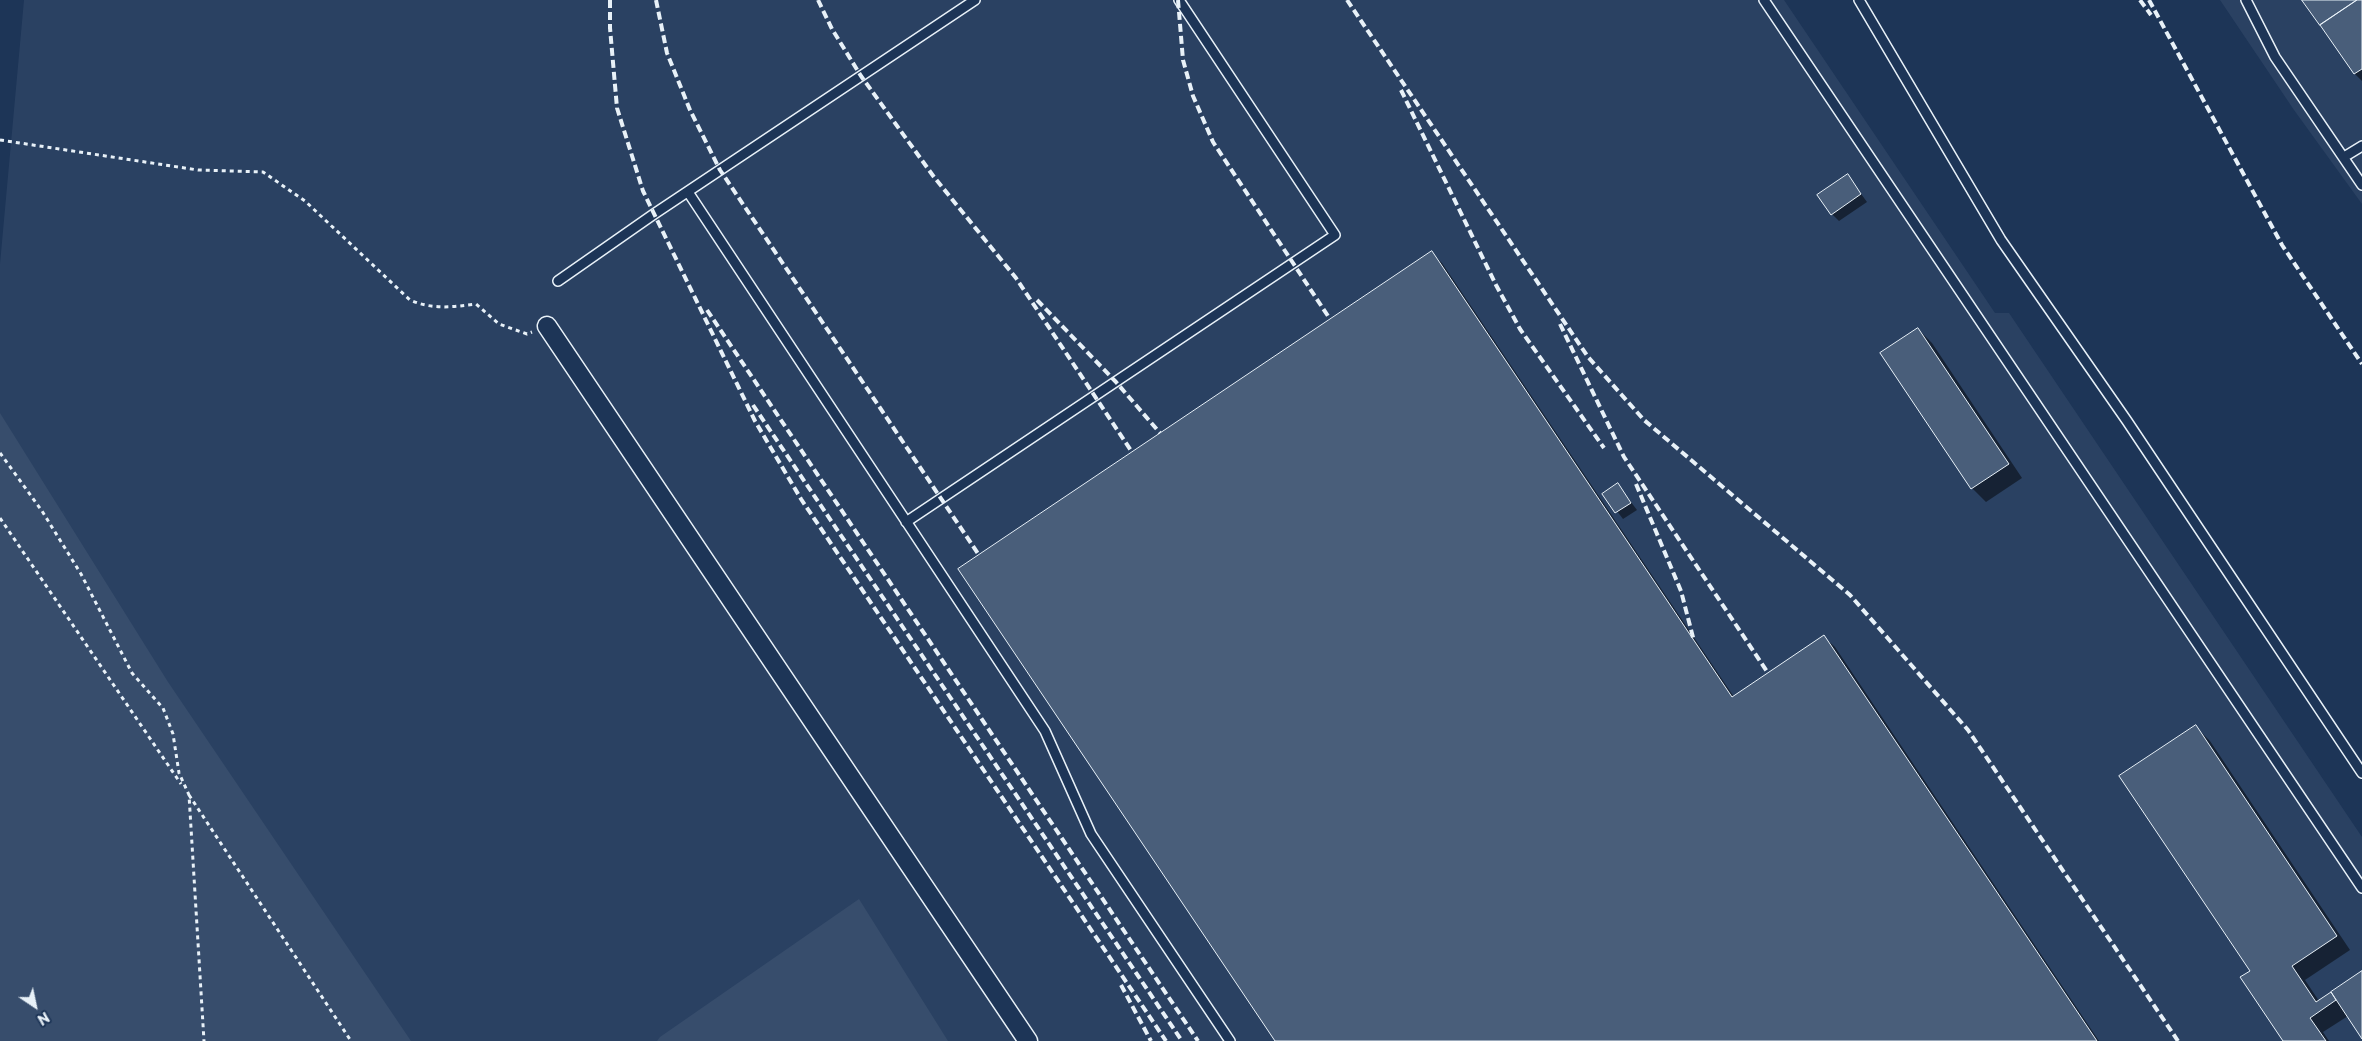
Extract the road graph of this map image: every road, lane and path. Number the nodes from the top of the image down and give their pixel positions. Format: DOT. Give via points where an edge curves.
graph roads {
  1 [pos="975,0"];
  2 [pos="1179,0"];
  3 [pos="1764,0"];
  4 [pos="1859,0"];
  5 [pos="2246,0"];
  6 [pos="0,140"];
  7 [pos="2362,146"];
  8 [pos="2344,158"];
  9 [pos="2362,185"];
  10 [pos="688,192"];
  11 [pos="558,281"];
  12 [pos="546,326"];
  13 [pos="0,453"];
  14 [pos="0,518"];
  15 [pos="906,522"];
  16 [pos="2362,773"];
  17 [pos="189,795"];
  18 [pos="2362,888"];
  19 [pos="204,1041"];
  20 [pos="351,1041"];
  21 [pos="1028,1041"];
  22 [pos="1230,1041"];
  1 -- 10 [label="lane"];
  2 -- 15 [label="lane" via="1335,235"];
  3 -- 18 [label="lane"];
  4 -- 16 [label="lane" via="2001,240 2127,421"];
  5 -- 8 [label="lane" via="2275,57"];
  6 -- 12 [label="path" via="198,170 263,172 305,201 410,300 425,307 440,308 476,304 499,324 527,334"];
  7 -- 8 [label="lane"];
  8 -- 9 [label="lane"];
  10 -- 11 [label="lane"];
  10 -- 15 [label="lane"];
  12 -- 21 [label="street"];
  13 -- 17 [label="path" via="42,511 81,574 132,673 163,708 173,734 179,773"];
  14 -- 17 [label="path"];
  15 -- 22 [label="lane" via="1045,731 1091,834"];
  17 -- 19 [label="path"];
  17 -- 20 [label="path"];
}
